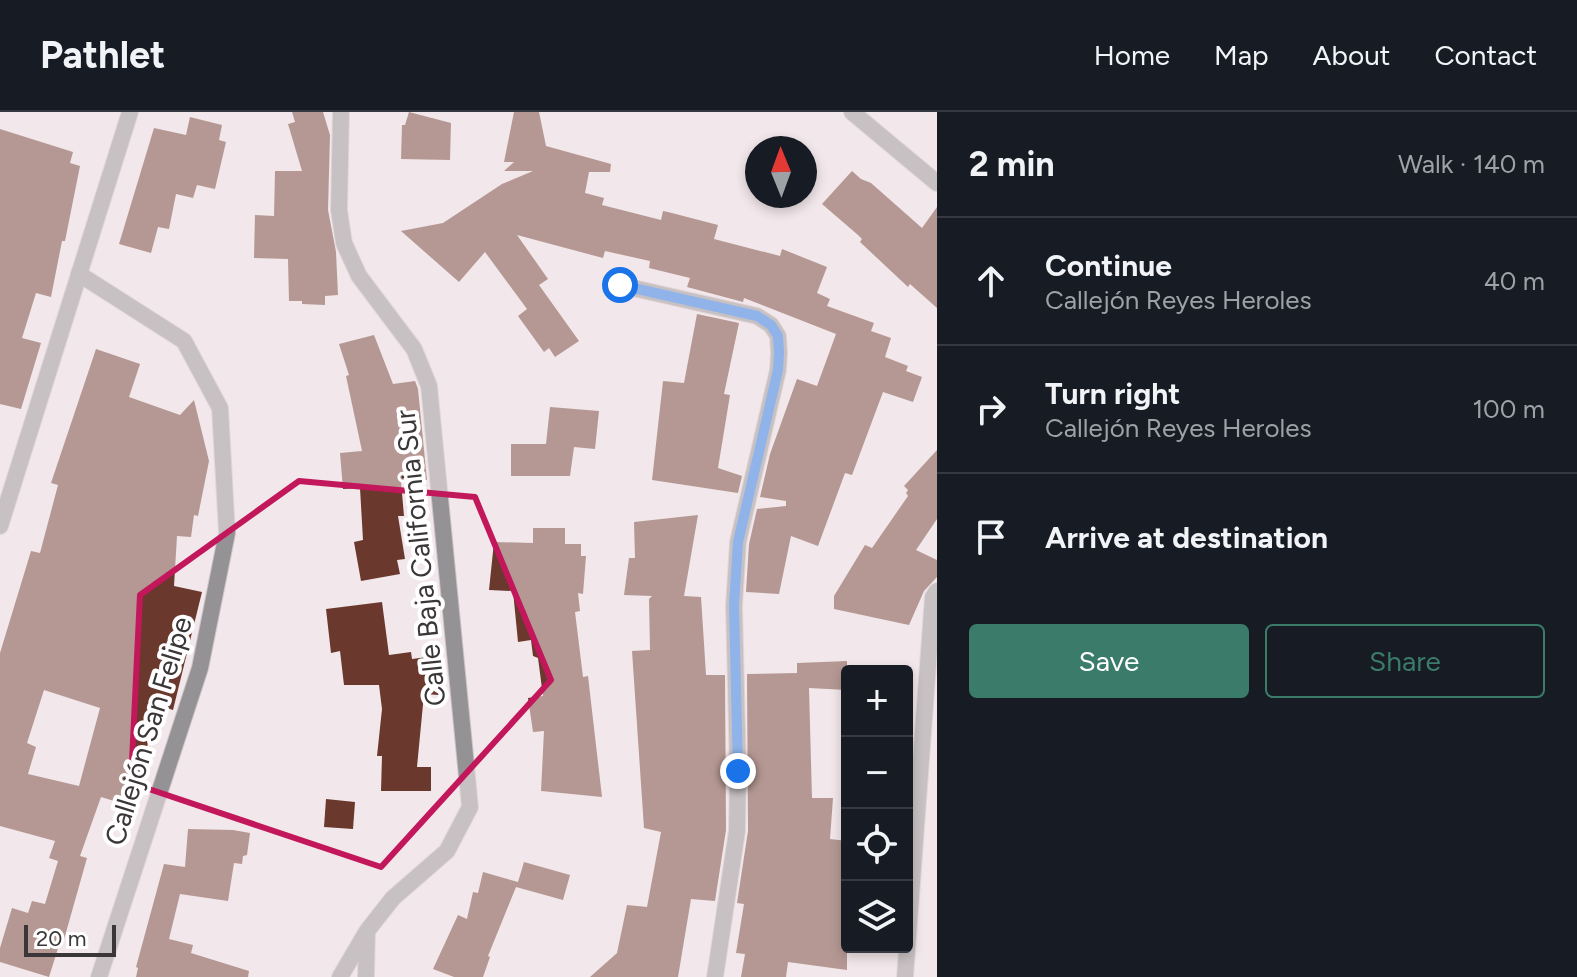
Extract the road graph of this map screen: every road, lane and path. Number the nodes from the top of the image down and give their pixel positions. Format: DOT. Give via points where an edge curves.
graph roads {
  1 [pos="130,112"];
  2 [pos="341,112"];
  3 [pos="852,112"];
  4 [pos="937,183"];
  5 [pos="79,274"];
  6 [pos="620,285"];
  7 [pos="0,526"];
  8 [pos="937,591"];
  9 [pos="367,931"];
  10 [pos="99,977"];
  11 [pos="340,977"];
  12 [pos="366,977"];
  13 [pos="715,977"];
  14 [pos="905,977"];
  1 -- 5 [label="street"];
  2 -- 9 [label="street, Calle Baja California Sur" via="339,210 344,243 359,276 414,349 429,386 470,807 447,851 393,898"];
  3 -- 4 [label="street"];
  5 -- 7 [label="street"];
  5 -- 10 [label="street, Callejón San Felipe" via="184,341 220,408 227,533 200,668"];
  6 -- 13 [label="street" via="757,316 778,336 778,370 738,542 737,831"];
  8 -- 14 [label="street"];
  9 -- 11 [label="street, Calle Baja California Sur"];
  9 -- 12 [label="street"];
}
